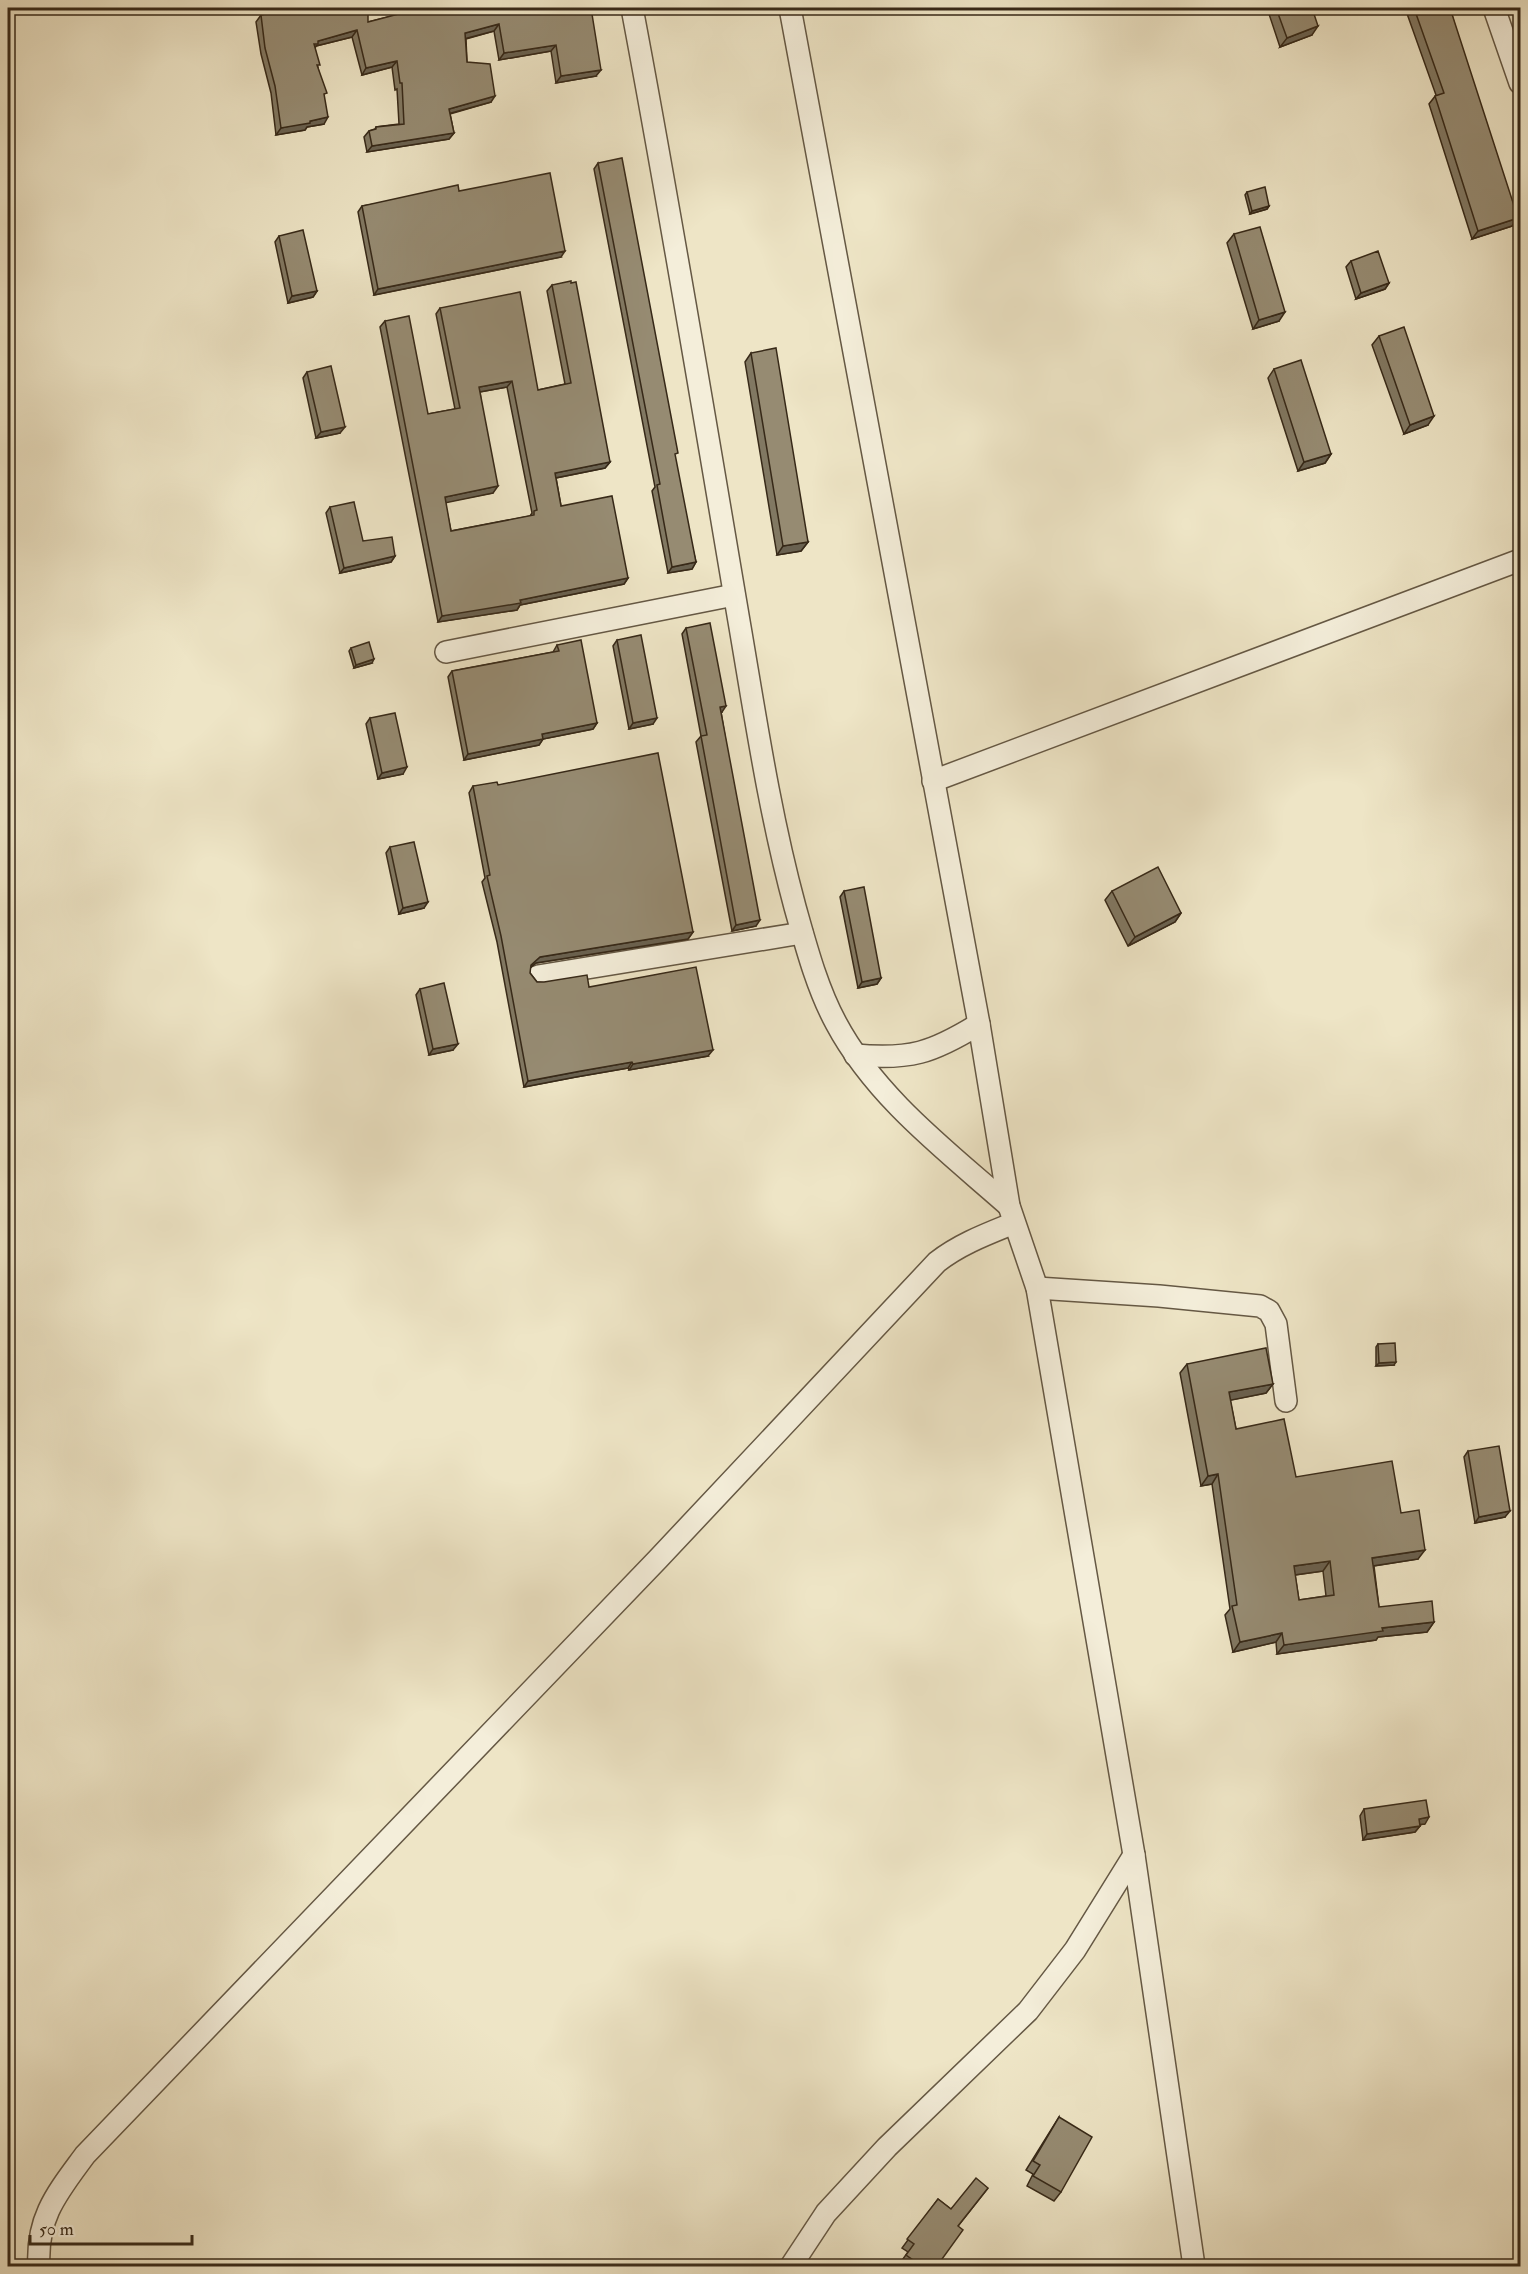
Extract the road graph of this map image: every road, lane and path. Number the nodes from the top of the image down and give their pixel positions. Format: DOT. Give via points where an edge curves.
graph roads {
  1 [pos="632,8"];
  2 [pos="790,8"];
  3 [pos="1494,8"];
  4 [pos="1521,83"];
  5 [pos="1521,560"];
  6 [pos="734,595"];
  7 [pos="446,652"];
  8 [pos="933,782"];
  9 [pos="802,933"];
  10 [pos="538,976"];
  11 [pos="979,1024"];
  12 [pos="855,1055"];
  13 [pos="1012,1214"];
  14 [pos="1037,1288"];
  15 [pos="1286,1401"];
  16 [pos="1134,1855"];
  17 [pos="39,2266"];
  18 [pos="791,2266"];
  19 [pos="1194,2266"];
  1 -- 6 [label="street"];
  2 -- 8 [label="street"];
  3 -- 4 [label="street"];
  5 -- 8 [label="street"];
  6 -- 7 [label="street"];
  6 -- 9 [label="street" via="767,788"];
  8 -- 11 [label="street"];
  9 -- 10 [label="street"];
  9 -- 12 [label="street" via="817,980"];
  11 -- 12 [label="street" via="927,1052 883,1058"];
  11 -- 13 [label="street"];
  12 -- 13 [label="street" via="899,1107"];
  13 -- 14 [label="street"];
  13 -- 17 [label="street" via="937,1262 86,2155 43,2220"];
  14 -- 15 [label="street" via="1260,1306 1269,1311 1276,1324"];
  14 -- 16 [label="street"];
  16 -- 18 [label="street" via="1075,1950 1028,2011 879,2155 826,2213"];
  16 -- 19 [label="street"];
}
